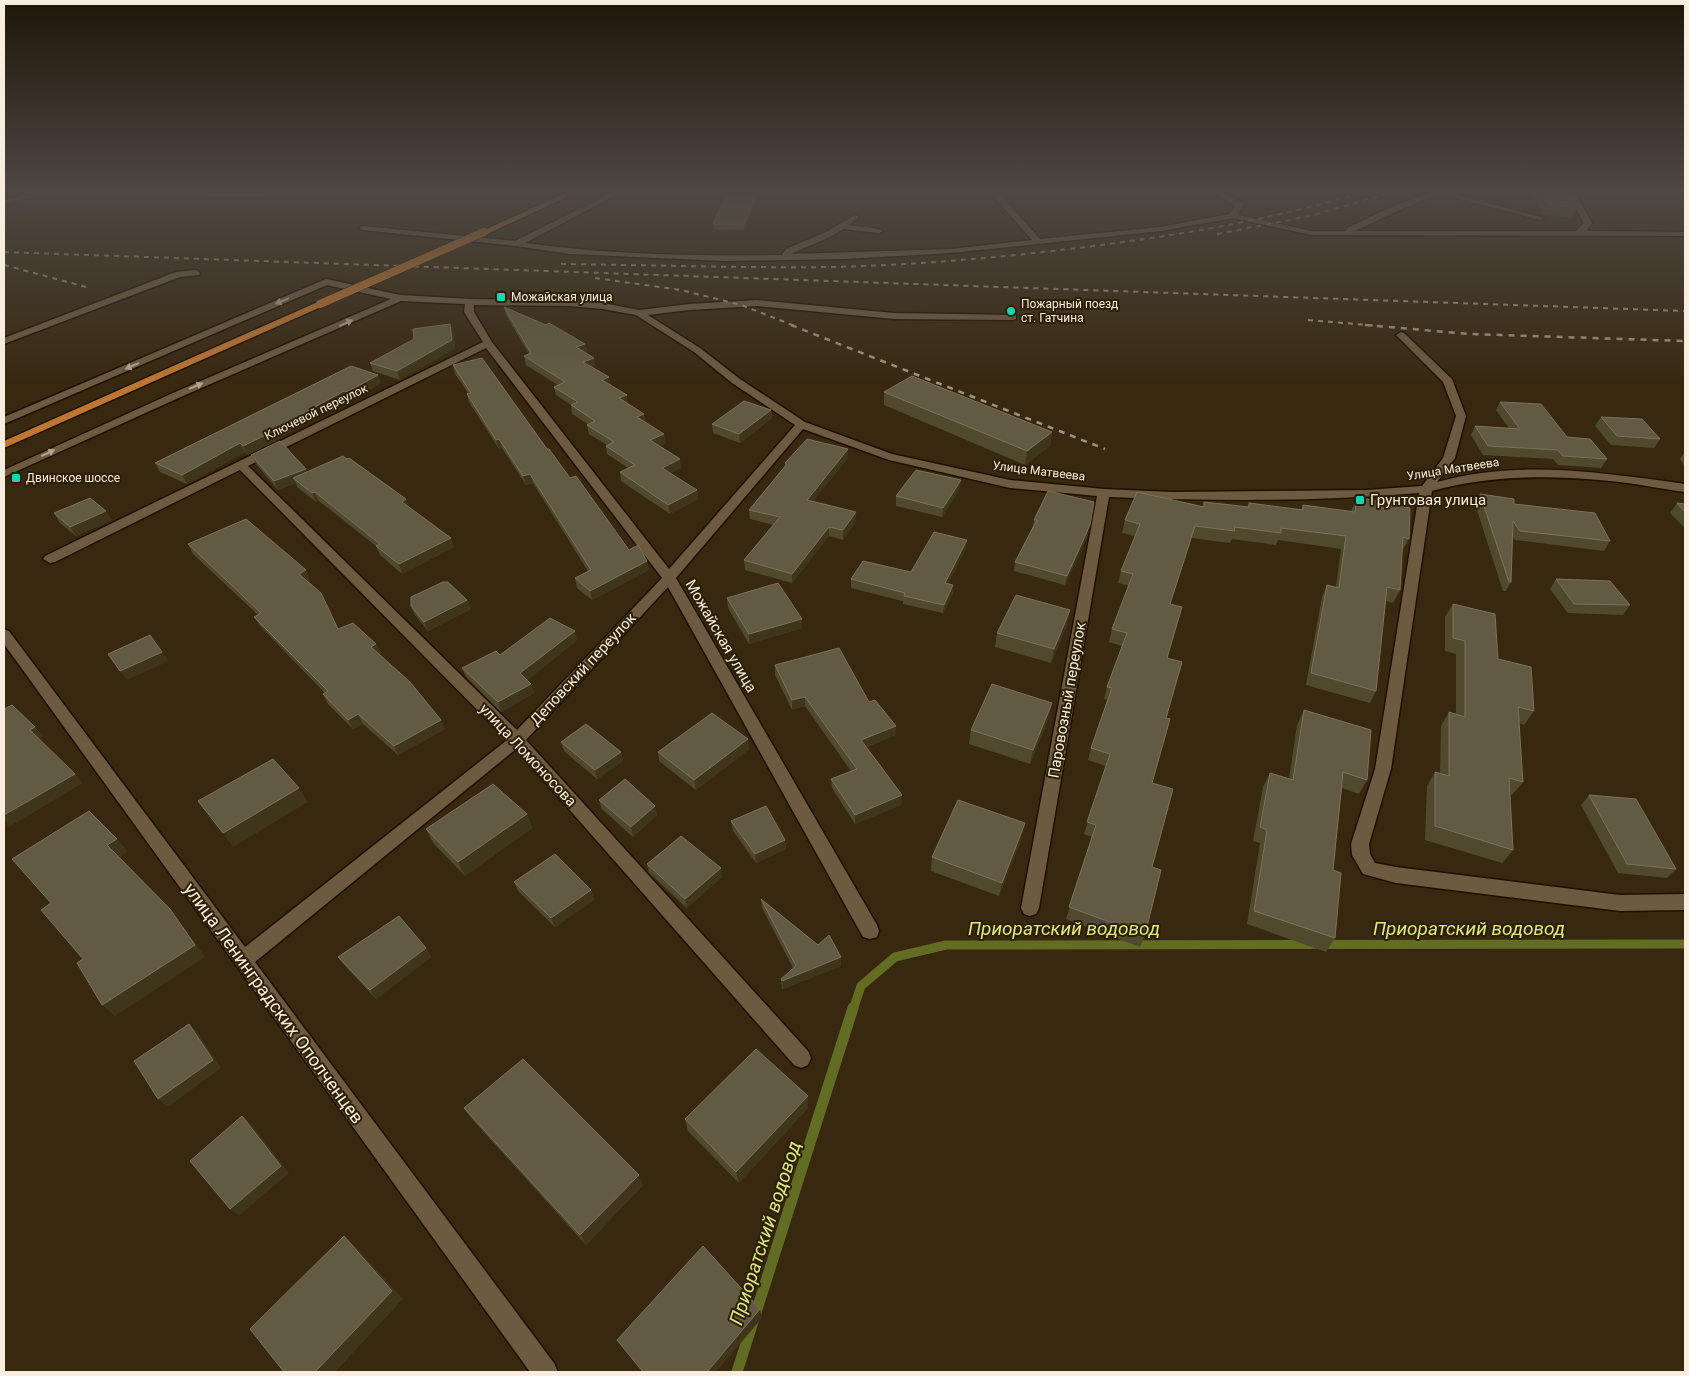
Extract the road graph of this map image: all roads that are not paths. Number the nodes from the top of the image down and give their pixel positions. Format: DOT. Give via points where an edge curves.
graph roads {
  1 [pos="433,254"];
  2 [pos="606,254"];
  3 [pos="787,254"];
  4 [pos="896,254"];
  5 [pos="785,257"];
  6 [pos="196,273"];
  7 [pos="400,298"];
  8 [pos="472,302"];
  9 [pos="639,314"];
  10 [pos="1013,317"];
  11 [pos="1401,335"];
  12 [pos="4,341"];
  13 [pos="488,343"];
  14 [pos="4,421"];
  15 [pos="801,424"];
  16 [pos="4,445"];
  17 [pos="240,464"];
  18 [pos="4,474"];
  19 [pos="1685,488"];
  20 [pos="1426,489"];
  21 [pos="1104,493"];
  22 [pos="50,559"];
  23 [pos="669,578"];
  24 [pos="4,634"];
  25 [pos="517,740"];
  26 [pos="1685,902"];
  27 [pos="1030,908"];
  28 [pos="870,931"];
  29 [pos="243,960"];
  30 [pos="801,1058"];
  31 [pos="545,1372"];
  1 -- 16 [label="main road, bridge"];
  2 -- 5 [label="street"];
  3 -- 5 [label="street"];
  4 -- 5 [label="street"];
  6 -- 12 [label="street" via="179,274"];
  7 -- 8 [label="street, Улица Матвеева"];
  7 -- 14 [label="street, Улица Матвеева, one-way" via="326,282"];
  18 -- 7 [label="street, one-way"];
  8 -- 9 [label="street, Улица Матвеева" via="569,303"];
  8 -- 13 [label="street, Можайская улица" via="469,312"];
  9 -- 10 [label="street" via="757,303 894,316"];
  9 -- 15 [label="street, Улица Матвеева" via="697,350 736,381"];
  11 -- 20 [label="street" via="1448,381 1461,416 1449,458"];
  13 -- 17 [label="street, Ключевой переулок"];
  13 -- 23 [label="street, Можайская улица"];
  15 -- 21 [label="street, Улица Матвеева" via="889,458 1010,484"];
  15 -- 23 [label="street, Деповский переулок"];
  17 -- 22 [label="street, Ключевой переулок"];
  17 -- 25 [label="street, улица Ломоносова"];
  19 -- 20 [label="street, Улица Матвеева" via="1609,477 1511,474 1460,479"];
  20 -- 21 [label="street, Улица Матвеева" via="1366,494 1173,496"];
  20 -- 26 [label="street" via="1384,769 1360,844 1361,855 1369,869 1396,876 1620,903"];
  21 -- 27 [label="street, Паровозный переулок"];
  23 -- 25 [label="street, Деповский переулок"];
  23 -- 28 [label="street, Можайская улица"];
  24 -- 29 [label="street, улица Ленинградских Ополченцев"];
  25 -- 29 [label="street, Деповский переулок"];
  25 -- 30 [label="street, улица Ломоносова"];
  29 -- 31 [label="street, улица Ленинградских Ополченцев"];
}
